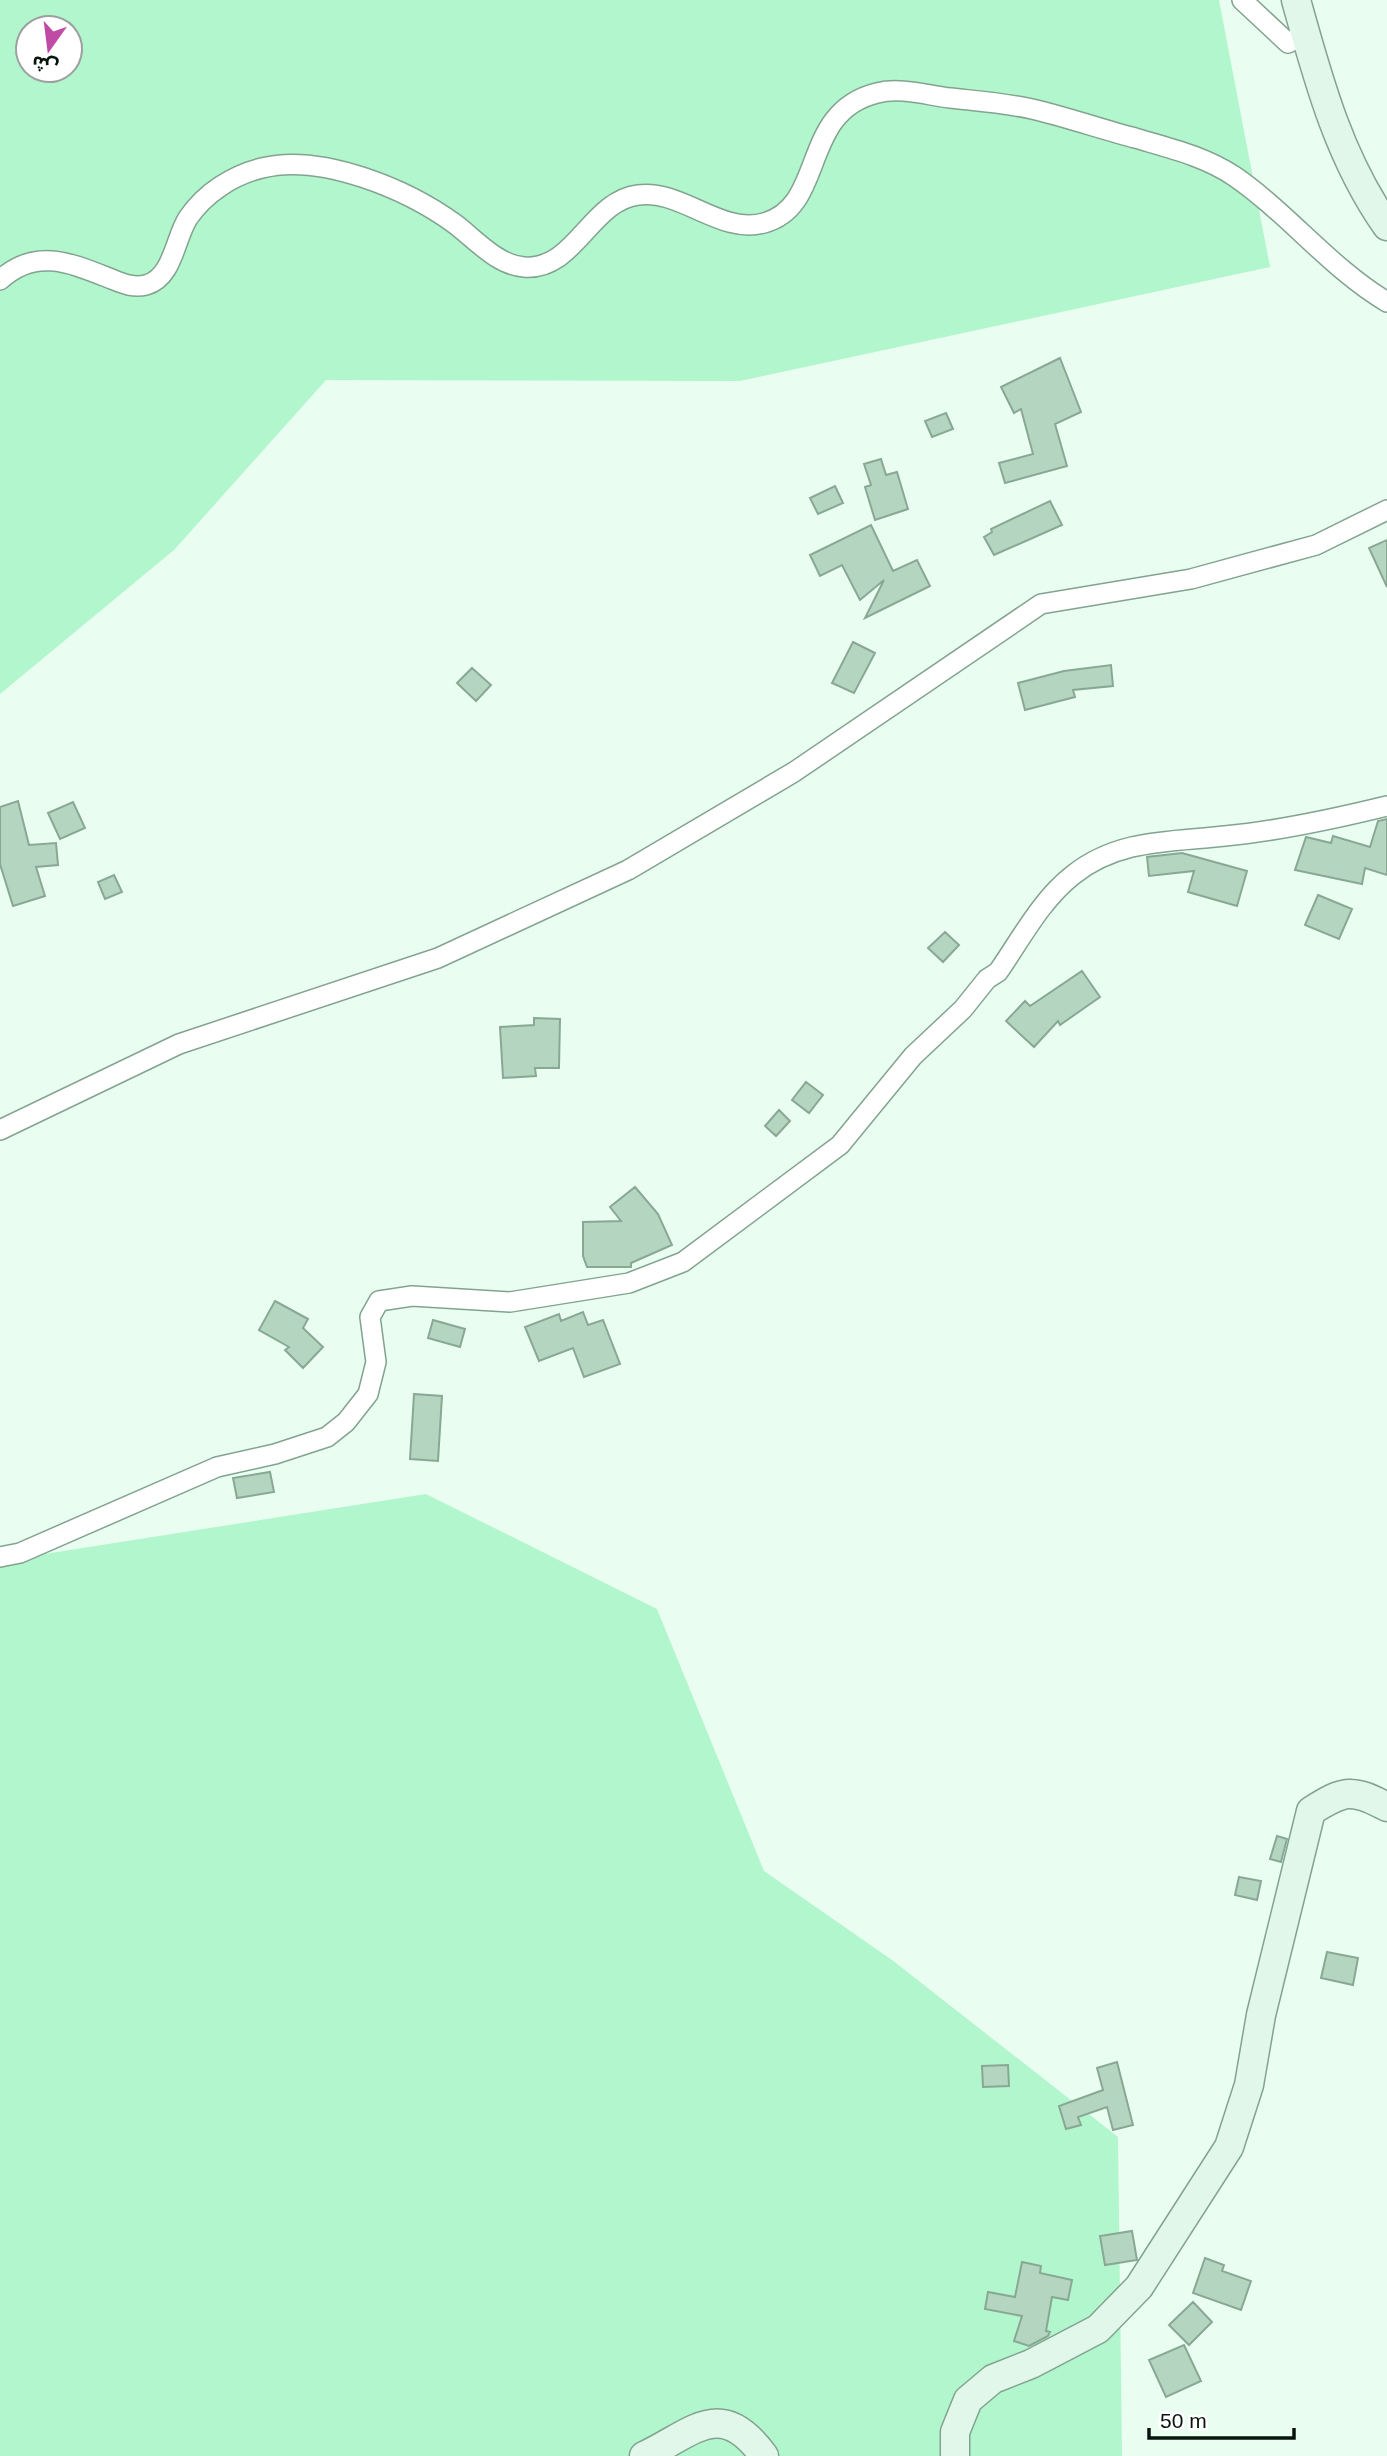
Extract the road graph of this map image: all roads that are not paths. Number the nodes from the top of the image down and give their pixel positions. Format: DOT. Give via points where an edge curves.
graph roads {
  1 [pos="1242,0"];
  2 [pos="1296,0"];
  3 [pos="1306,34"];
  4 [pos="1387,226"];
  5 [pos="0,280"];
  6 [pos="1387,302"];
  7 [pos="1387,510"];
  8 [pos="1387,806"];
  9 [pos="0,1130"];
  10 [pos="0,1557"];
  11 [pos="1387,1807"];
  12 [pos="643,2456"];
  13 [pos="764,2456"];
  14 [pos="955,2456"];
  1 -- 3 [label="street" via="1288,43"];
  2 -- 3 [label="street"];
  3 -- 4 [label="street" via="1325,106 1363,192"];
  5 -- 6 [label="street" via="23,264 52,259 132,286 144,285 163,273 187,220 212,193 245,174 281,165 319,167 378,183 449,219 499,258 525,267 552,261 611,205 641,194 756,225 793,206 835,118 863,97 897,90 1029,108 1204,159 1237,178"];
  7 -- 9 [label="street" via="1316,545 1191,579 1041,604 794,772 628,870 438,958 179,1044"];
  8 -- 10 [label="street" via="1321,821 1225,836 1163,839 1112,851 1073,875 1051,896 998,972 913,1056 840,1145 683,1262 629,1283 510,1302 412,1296 379,1301 370,1317 376,1362 368,1394 327,1437 217,1467 20,1553"];
  11 -- 14 [label="street" via="1361,1793 1338,1794 1311,1811 1261,2014 1249,2085 1229,2147 1139,2287 1098,2329 993,2379 968,2400 955,2432"];
  12 -- 13 [label="street" via="693,2427 714,2422 742,2431"];
}
